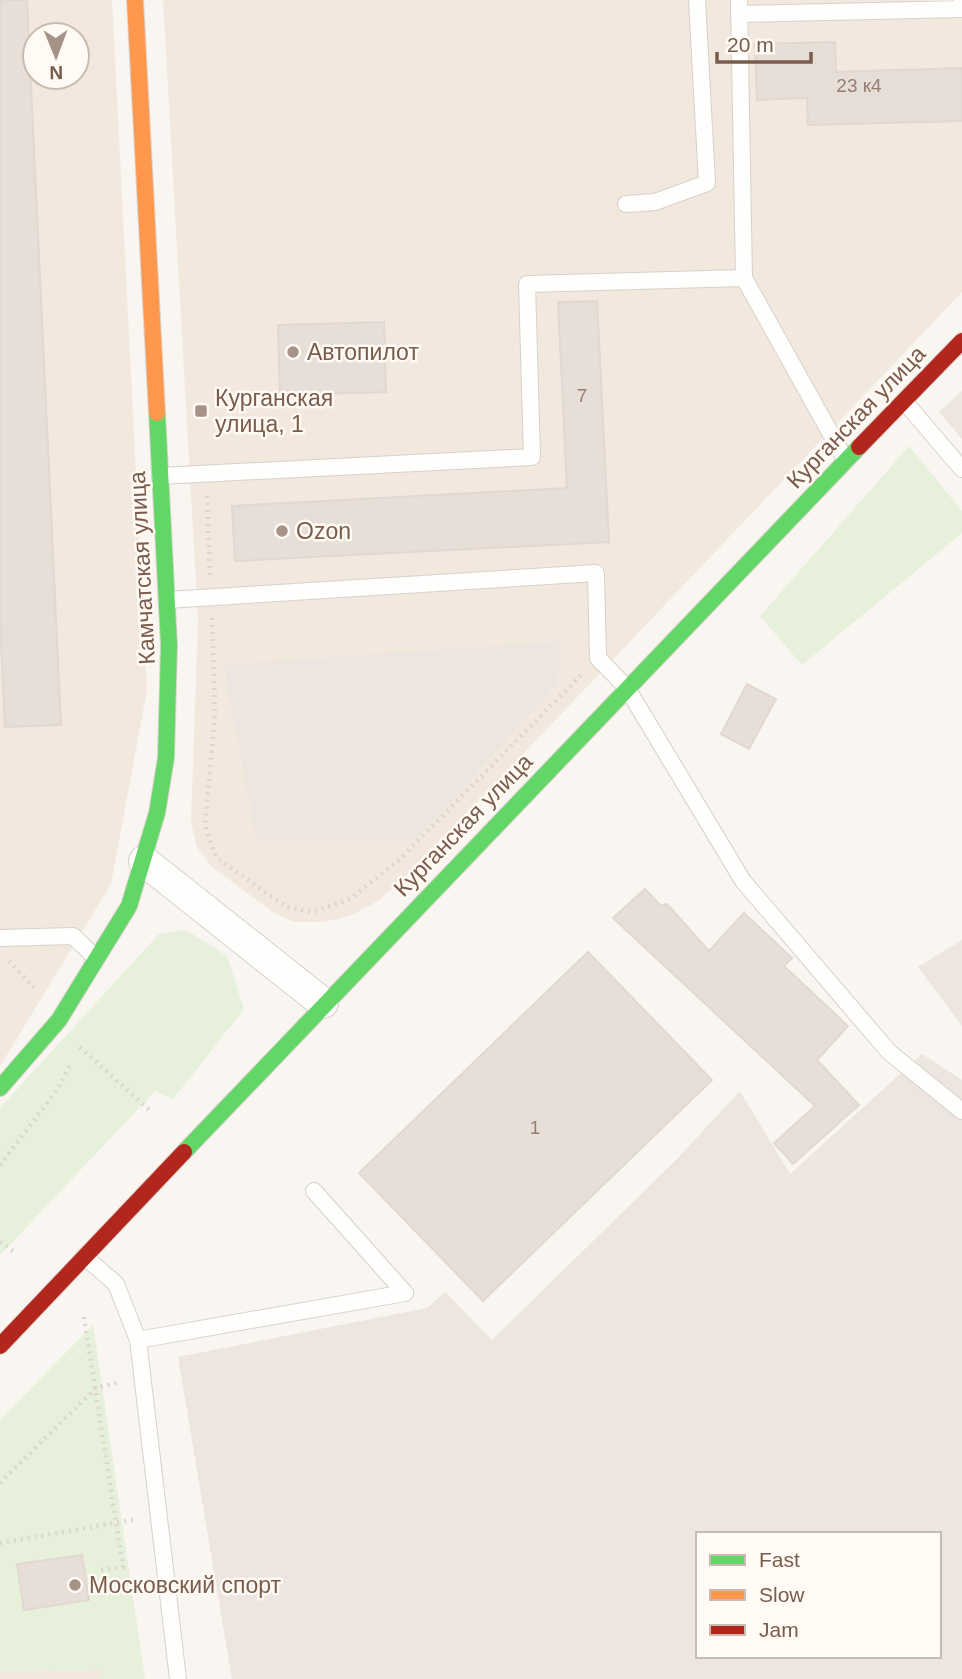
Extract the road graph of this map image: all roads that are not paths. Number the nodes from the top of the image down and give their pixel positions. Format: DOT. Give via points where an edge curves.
graph roads {
  1 [pos="135,0"];
  2 [pos="697,0"];
  3 [pos="962,0"];
  4 [pos="739,7"];
  5 [pos="626,204"];
  6 [pos="744,278"];
  7 [pos="962,341"];
  8 [pos="904,401"];
  9 [pos="846,461"];
  10 [pos="962,468"];
  11 [pos="160,477"];
  12 [pos="167,600"];
  13 [pos="627,688"];
  14 [pos="144,861"];
  15 [pos="0,938"];
  16 [pos="98,960"];
  17 [pos="323,1003"];
  18 [pos="0,1088"];
  19 [pos="962,1111"];
  20 [pos="314,1191"];
  21 [pos="85,1257"];
  22 [pos="138,1340"];
  23 [pos="0,1346"];
  24 [pos="178,1679"];
  1 -- 11 [label="street, Камчатская улица"];
  2 -- 5 [label="lane" via="707,183 655,202"];
  3 -- 4 [label="lane" via="962,9"];
  4 -- 6 [label="lane"];
  6 -- 9 [label="lane"];
  6 -- 11 [label="lane" via="527,284 533,457"];
  7 -- 8 [label="street, Курганская улица"];
  8 -- 9 [label="street, Курганская улица"];
  8 -- 10 [label="lane"];
  9 -- 13 [label="street, Курганская улица"];
  11 -- 12 [label="street, Камчатская улица"];
  12 -- 13 [label="lane" via="596,573 598,658"];
  12 -- 14 [label="street, Камчатская улица" via="170,700 166,758"];
  13 -- 17 [label="street, Курганская улица"];
  13 -- 19 [label="lane" via="743,881 889,1052"];
  14 -- 16 [label="street, Камчатская улица" via="129,906"];
  14 -- 17 [label="street"];
  15 -- 16 [label="lane" via="73,936"];
  16 -- 18 [label="street, Камчатская улица" via="59,1020"];
  17 -- 21 [label="street, Курганская улица"];
  20 -- 22 [label="lane" via="405,1293"];
  21 -- 22 [label="lane" via="116,1284"];
  21 -- 23 [label="street, Курганская улица"];
  22 -- 24 [label="lane"];
}
